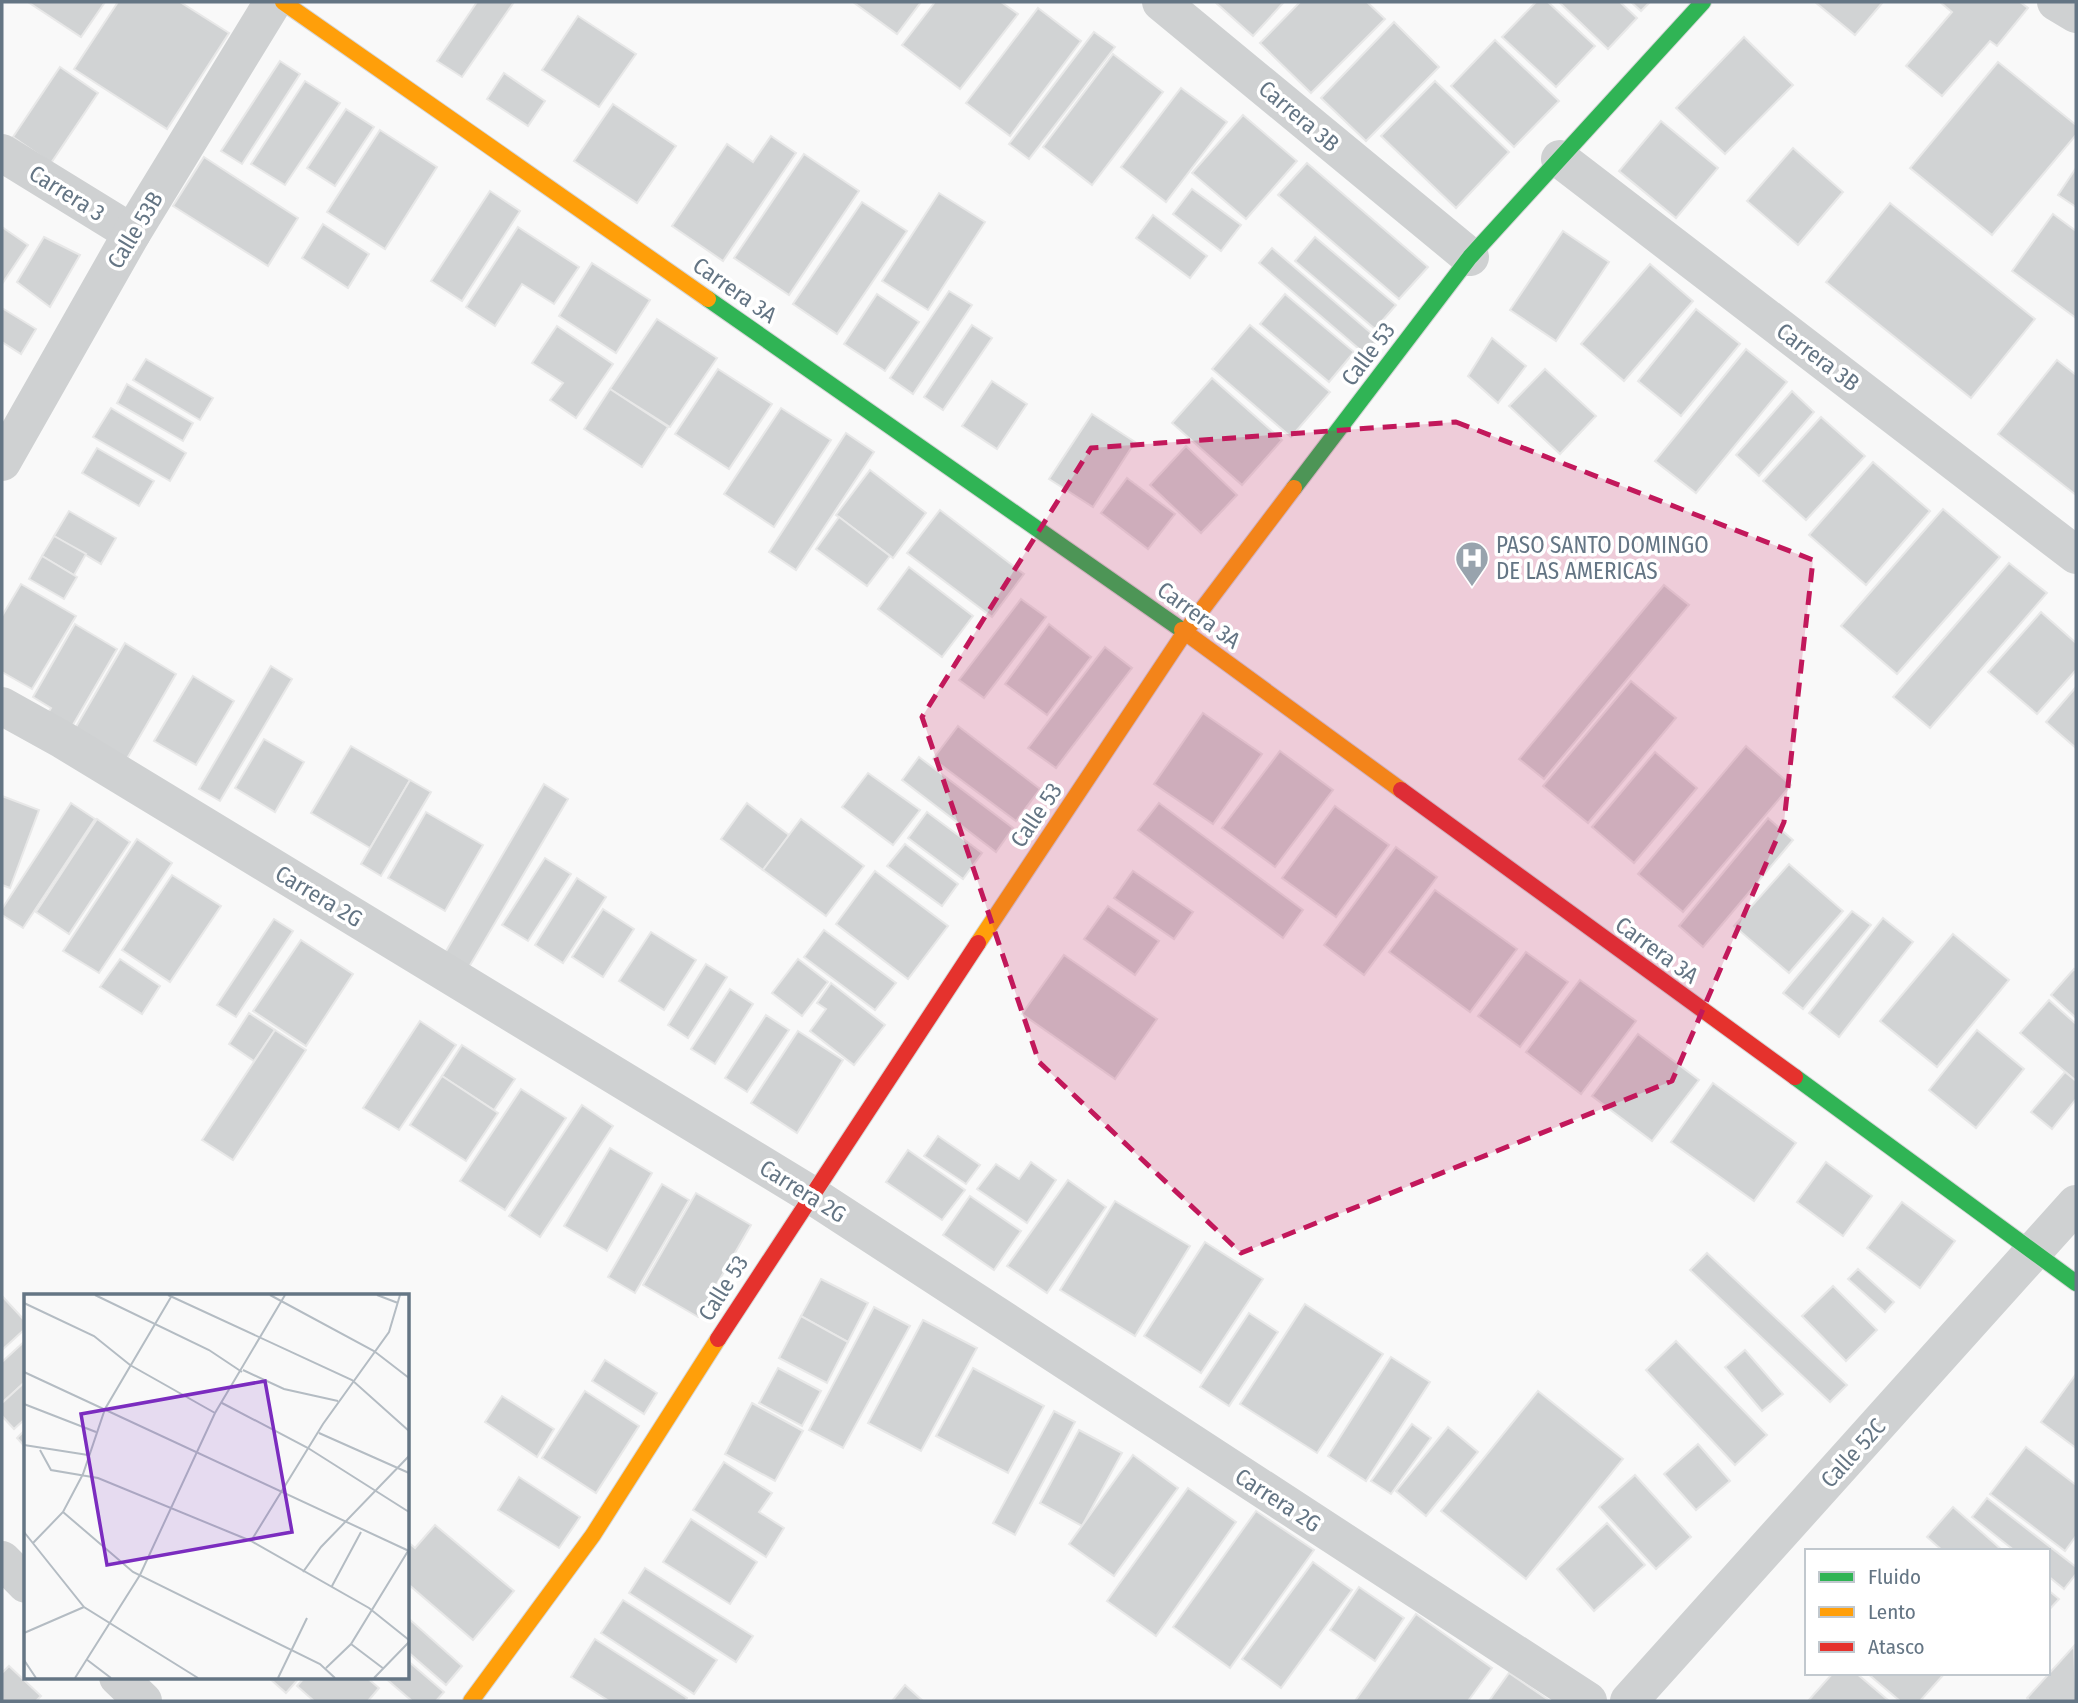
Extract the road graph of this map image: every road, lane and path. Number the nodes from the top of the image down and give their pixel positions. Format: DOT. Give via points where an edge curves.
graph roads {
  1 [pos="273,2"];
  2 [pos="283,2"];
  3 [pos="1161,2"];
  4 [pos="1703,2"];
  5 [pos="2056,2"];
  6 [pos="2076,14"];
  7 [pos="2,153"];
  8 [pos="1560,159"];
  9 [pos="132,233"];
  10 [pos="1470,257"];
  11 [pos="2,462"];
  12 [pos="2076,555"];
  13 [pos="1185,632"];
  14 [pos="2,706"];
  15 [pos="810,1194"];
  16 [pos="2076,1205"];
  17 [pos="2033,1254"];
  18 [pos="2076,1283"];
  19 [pos="2,1560"];
  20 [pos="24,1582"];
  21 [pos="119,1678"];
  22 [pos="143,1701"];
  23 [pos="471,1701"];
  24 [pos="1588,1701"];
  25 [pos="1629,1701"];
  1 -- 9 [label="street, Calle 53B"];
  2 -- 13 [label="street, Carrera 3A"];
  3 -- 10 [label="street, Carrera 3B"];
  4 -- 8 [label="street, Calle 53"];
  5 -- 6 [label="street"];
  7 -- 9 [label="street, Carrera 3"];
  8 -- 10 [label="street, Calle 53"];
  8 -- 12 [label="street, Carrera 3B"];
  9 -- 11 [label="street, Calle 53B"];
  10 -- 13 [label="street, Calle 53"];
  13 -- 15 [label="street, Calle 53"];
  13 -- 17 [label="street, Carrera 3A"];
  14 -- 15 [label="street, Carrera 2G"];
  15 -- 23 [label="street, Calle 53" via="593,1535"];
  15 -- 24 [label="street, Carrera 2G"];
  16 -- 17 [label="street, Calle 52C"];
  17 -- 18 [label="street, Carrera 3A"];
  17 -- 25 [label="street, Calle 52C"];
  19 -- 20 [label="street"];
  21 -- 22 [label="street"];
}
